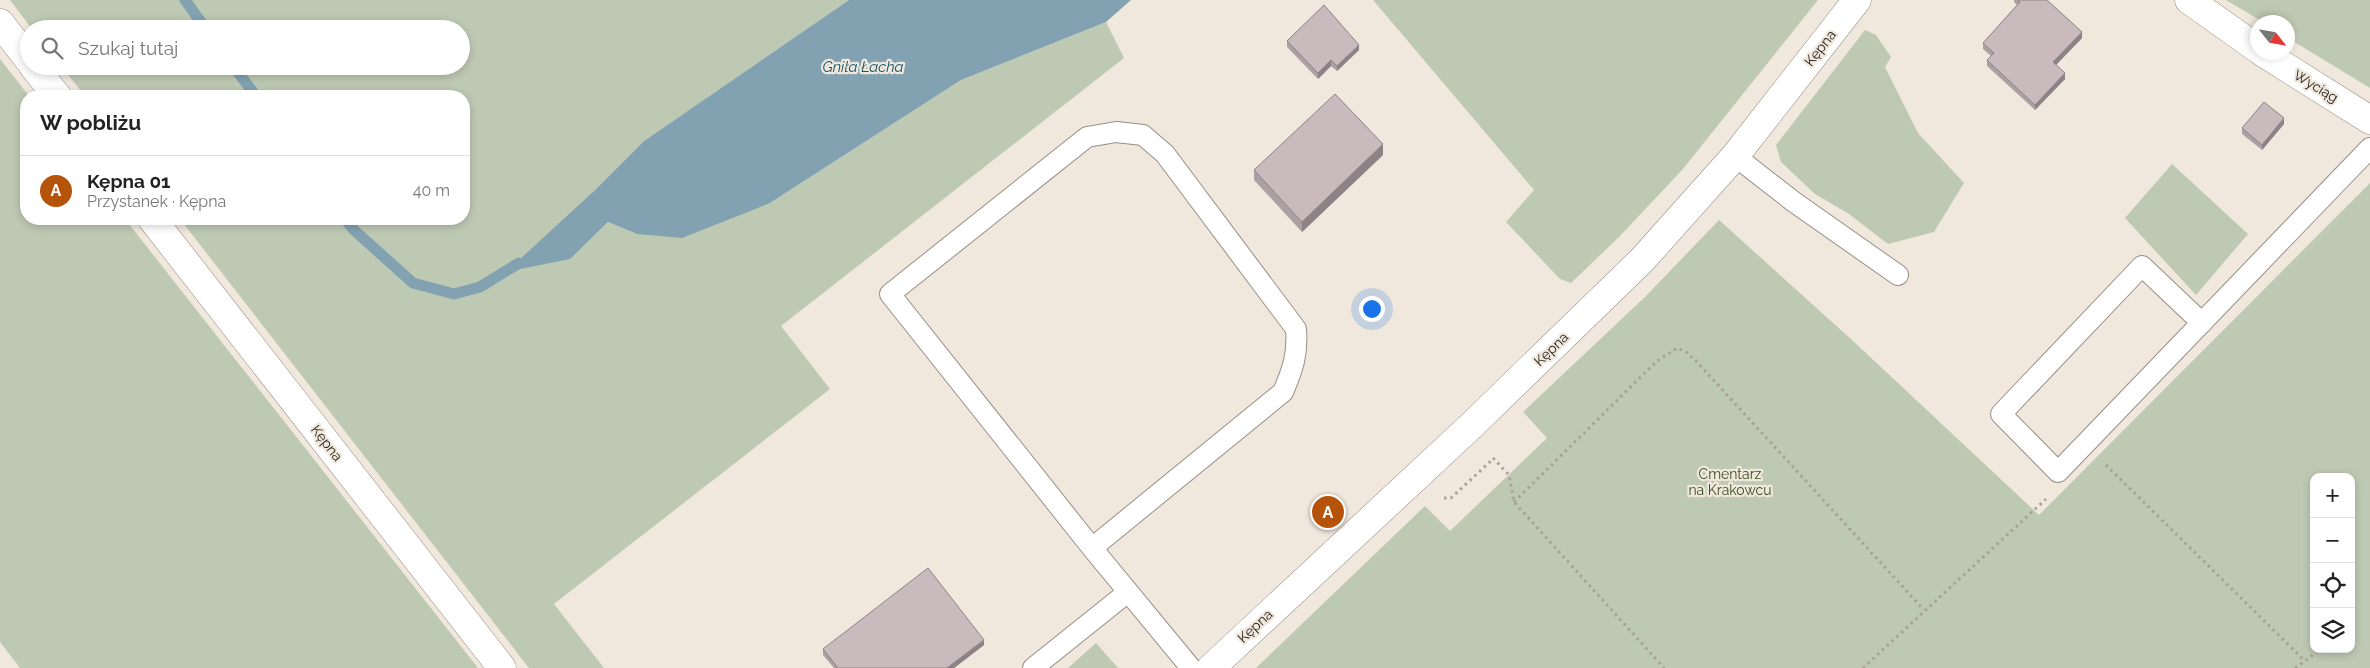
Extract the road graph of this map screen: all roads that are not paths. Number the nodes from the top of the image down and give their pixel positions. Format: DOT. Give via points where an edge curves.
graph roads {
  1 [pos="1857,0"];
  2 [pos="2189,0"];
  3 [pos="0,23"];
  4 [pos="2250,43"];
  5 [pos="20,49"];
  6 [pos="2275,60"];
  7 [pos="41,75"];
  8 [pos="52,90"];
  9 [pos="2370,120"];
  10 [pos="2370,148"];
  11 [pos="1735,156"];
  12 [pos="157,225"];
  13 [pos="1898,275"];
  14 [pos="2202,323"];
  15 [pos="1092,548"];
  16 [pos="1128,592"];
  17 [pos="502,668"];
  18 [pos="1033,668"];
  19 [pos="1191,668"];
  20 [pos="1211,668"];
  1 -- 11 [label="street, Kępna"];
  2 -- 4 [label="street"];
  3 -- 5 [label="street"];
  6 -- 9 [label="street, Wyciąg"];
  7 -- 8 [label="street"];
  10 -- 14 [label="lane"];
  11 -- 13 [label="lane"];
  11 -- 20 [label="street, Kępna" via="1642,260 1585,316"];
  12 -- 17 [label="street, Kępna"];
  14 -- 14 [label="lane" via="2058,472 2001,414 2142,266"];
  15 -- 15 [label="lane" via="890,294 1086,137 1116,132 1143,135 1165,154 1296,329 1298,350 1283,392"];
  15 -- 16 [label="lane"];
  16 -- 18 [label="lane"];
  16 -- 19 [label="lane"];
}
